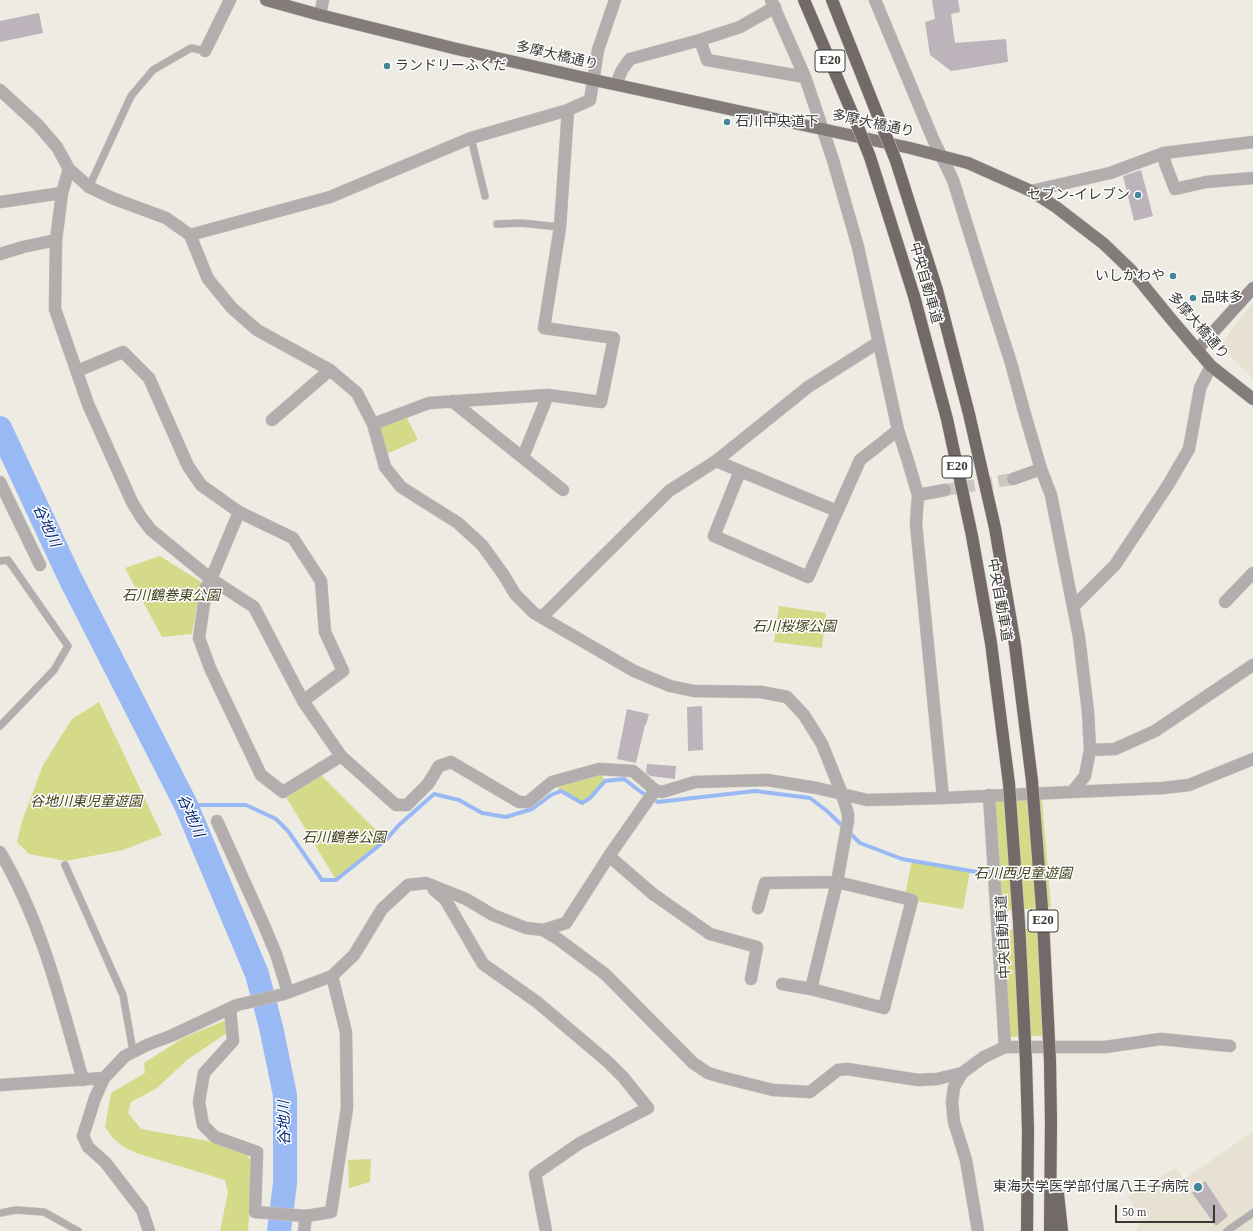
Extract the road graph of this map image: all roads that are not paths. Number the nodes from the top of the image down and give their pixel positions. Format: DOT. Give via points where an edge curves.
graph roads {
  1 [pos="230,0"];
  2 [pos="266,0"];
  3 [pos="323,0"];
  4 [pos="615,0"];
  5 [pos="804,0"];
  6 [pos="832,0"];
  7 [pos="875,0"];
  8 [pos="773,4"];
  9 [pos="320,15"];
  10 [pos="700,40"];
  11 [pos="205,51"];
  12 [pos="805,77"];
  13 [pos="594,80"];
  14 [pos="616,84"];
  15 [pos="0,90"];
  16 [pos="568,110"];
  17 [pos="823,129"];
  18 [pos="471,138"];
  19 [pos="1253,142"];
  20 [pos="1164,153"];
  21 [pos="940,155"];
  22 [pos="69,169"];
  23 [pos="1253,178"];
  24 [pos="89,187"];
  25 [pos="1031,191"];
  26 [pos="62,193"];
  27 [pos="485,196"];
  28 [pos="0,202"];
  29 [pos="497,224"];
  30 [pos="560,227"];
  31 [pos="190,235"];
  32 [pos="56,240"];
  33 [pos="0,254"];
  34 [pos="1253,288"];
  35 [pos="879,342"];
  36 [pos="1197,350"];
  37 [pos="1211,366"];
  38 [pos="330,370"];
  39 [pos="76,371"];
  40 [pos="548,395"];
  41 [pos="1253,399"];
  42 [pos="452,401"];
  43 [pos="272,420"];
  44 [pos="373,424"];
  45 [pos="898,430"];
  46 [pos="523,457"];
  47 [pos="716,461"];
  48 [pos="1042,469"];
  49 [pos="740,471"];
  50 [pos="1013,479"];
  51 [pos="0,482"];
  52 [pos="563,490"];
  53 [pos="945,490"];
  54 [pos="918,495"];
  55 [pos="836,511"];
  56 [pos="239,512"];
  57 [pos="0,561"];
  58 [pos="40,565"];
  59 [pos="1253,573"];
  60 [pos="211,579"];
  61 [pos="1225,602"];
  62 [pos="1074,606"];
  63 [pos="542,617"];
  64 [pos="1253,665"];
  65 [pos="303,700"];
  66 [pos="0,726"];
  67 [pos="1090,750"];
  68 [pos="341,756"];
  69 [pos="1253,759"];
  70 [pos="654,792"];
  71 [pos="1072,792"];
  72 [pos="842,794"];
  73 [pos="989,796"];
  74 [pos="944,798"];
  75 [pos="217,821"];
  76 [pos="0,852"];
  77 [pos="609,856"];
  78 [pos="64,866"];
  79 [pos="837,882"];
  80 [pos="426,884"];
  81 [pos="758,908"];
  82 [pos="543,930"];
  83 [pos="332,976"];
  84 [pos="751,979"];
  85 [pos="782,984"];
  86 [pos="811,989"];
  87 [pos="286,993"];
  88 [pos="230,1008"];
  89 [pos="1230,1046"];
  90 [pos="1005,1047"];
  91 [pos="133,1052"];
  92 [pos="962,1073"];
  93 [pos="104,1078"];
  94 [pos="83,1080"];
  95 [pos="0,1085"];
  96 [pos="1051,1122"];
  97 [pos="0,1213"];
  98 [pos="1253,1213"];
  99 [pos="303,1216"];
  100 [pos="78,1231"];
  101 [pos="149,1231"];
  102 [pos="304,1231"];
  103 [pos="308,1231"];
  104 [pos="546,1231"];
  105 [pos="978,1231"];
  106 [pos="1027,1231"];
  107 [pos="1050,1231"];
  108 [pos="1062,1231"];
  109 [pos="1227,1231"];
  1 -- 11 [label="street"];
  2 -- 9 [label="main road, 多摩大橋通り"];
  3 -- 9 [label="street"];
  4 -- 13 [label="street" via="598,50"];
  5 -- 106 [label="highway, 中央自動車道 / E20, bridge" via="870,157 914,296 947,419 972,536 990,636 1009,784 1026,1062"];
  6 -- 96 [label="highway, 中央自動車道 / E20, bridge" via="896,161 937,290 993,520 1015,645 1032,781 1043,921"];
  7 -- 21 [label="street"];
  8 -- 10 [label="street" via="740,27"];
  8 -- 12 [label="street"];
  9 -- 13 [label="main road, 多摩大橋通り"];
  10 -- 12 [label="street" via="707,60"];
  10 -- 14 [label="street" via="630,59"];
  11 -- 24 [label="lane" via="191,48 153,70 131,96"];
  12 -- 17 [label="street"];
  13 -- 14 [label="main road, 多摩大橋通り"];
  13 -- 16 [label="street" via="590,100"];
  14 -- 17 [label="main road, 多摩大橋通り"];
  15 -- 22 [label="street" via="57,147"];
  16 -- 18 [label="street"];
  16 -- 30 [label="street"];
  17 -- 21 [label="main road, 多摩大橋通り"];
  17 -- 35 [label="street" via="858,247"];
  18 -- 27 [label="lane"];
  18 -- 31 [label="street" via="330,197"];
  19 -- 20 [label="street"];
  20 -- 23 [label="street" via="1175,189 1206,182"];
  20 -- 25 [label="street" via="1110,173"];
  21 -- 25 [label="main road, 多摩大橋通り" via="968,163"];
  21 -- 48 [label="street" via="953,180"];
  22 -- 24 [label="street"];
  22 -- 26 [label="street"];
  24 -- 31 [label="street" via="166,218"];
  25 -- 36 [label="main road, 多摩大橋通り" via="1104,244 1131,270"];
  26 -- 28 [label="street"];
  26 -- 32 [label="street"];
  29 -- 30 [label="lane" via="521,222"];
  30 -- 40 [label="street" via="544,328 614,338 601,402"];
  31 -- 38 [label="street" via="208,279 232,308 258,330"];
  32 -- 33 [label="street"];
  32 -- 39 [label="street" via="55,309"];
  34 -- 36 [label="street"];
  35 -- 45 [label="street"];
  35 -- 47 [label="street" via="808,387"];
  36 -- 37 [label="main road, 多摩大橋通り"];
  37 -- 41 [label="main road, 多摩大橋通り"];
  37 -- 62 [label="street" via="1200,388 1189,449 1114,565"];
  38 -- 43 [label="street"];
  38 -- 44 [label="street" via="357,393"];
  39 -- 56 [label="street" via="122,352 149,378 188,466 201,485"];
  39 -- 60 [label="street" via="88,404 141,517 151,530"];
  40 -- 42 [label="street"];
  40 -- 46 [label="street"];
  42 -- 44 [label="street" via="429,403"];
  42 -- 46 [label="street"];
  44 -- 63 [label="street" via="385,467 400,487 458,523 482,545 515,594 534,613"];
  45 -- 54 [label="street"];
  45 -- 55 [label="street" via="860,460"];
  46 -- 52 [label="street"];
  47 -- 49 [label="street"];
  47 -- 63 [label="street" via="669,491"];
  48 -- 50 [label="street"];
  48 -- 62 [label="street" via="1051,496"];
  49 -- 55 [label="street"];
  49 -- 55 [label="street" via="714,536 808,577"];
  51 -- 58 [label="street"];
  53 -- 54 [label="street"];
  54 -- 74 [label="street" via="916,524"];
  56 -- 60 [label="street"];
  56 -- 65 [label="street" via="293,538 321,581 325,632 343,671"];
  57 -- 66 [label="lane" via="8,560 68,646 54,670"];
  59 -- 61 [label="street"];
  60 -- 65 [label="street" via="254,607"];
  60 -- 68 [label="street" via="205,589 199,638 210,668 261,775 282,792"];
  62 -- 67 [label="street" via="1088,712"];
  63 -- 72 [label="street" via="634,671 670,686 694,691 761,692 787,697 804,714 822,744"];
  64 -- 67 [label="street" via="1155,731 1115,749"];
  65 -- 68 [label="street"];
  67 -- 71 [label="street" via="1085,776"];
  68 -- 70 [label="street" via="396,805 407,805 428,784 439,766 451,762 518,802 528,802 552,782 599,769 633,771"];
  69 -- 71 [label="street" via="1189,786"];
  70 -- 72 [label="street" via="695,782 767,780"];
  70 -- 77 [label="street"];
  71 -- 73 [label="street"];
  72 -- 74 [label="street" via="867,800"];
  72 -- 79 [label="street" via="848,822"];
  73 -- 74 [label="street"];
  73 -- 90 [label="street"];
  75 -- 87 [label="street" via="264,923 276,954"];
  76 -- 94 [label="street" via="12,872 41,942"];
  77 -- 82 [label="street" via="566,923"];
  77 -- 84 [label="street" via="652,894 710,934 757,947"];
  78 -- 91 [label="lane" via="123,995"];
  79 -- 81 [label="street" via="765,883"];
  79 -- 86 [label="street"];
  79 -- 86 [label="street" via="912,900 884,1008"];
  80 -- 82 [label="street" via="466,899 493,915 526,928"];
  80 -- 83 [label="street" via="408,885 382,909 354,955"];
  80 -- 104 [label="street" via="446,899 483,964 537,1002 608,1062 648,1108 580,1143 535,1174"];
  82 -- 92 [label="street" via="604,974 693,1063 708,1073 773,1090 810,1092 838,1070 847,1069 918,1080"];
  83 -- 87 [label="street"];
  83 -- 99 [label="street" via="346,1032 346,1108 331,1212"];
  85 -- 86 [label="street"];
  87 -- 88 [label="street"];
  88 -- 91 [label="street"];
  88 -- 99 [label="street" via="233,1041 204,1073 199,1102 203,1125 215,1137 257,1152 255,1212"];
  89 -- 90 [label="street" via="1161,1039 1105,1047"];
  90 -- 92 [label="street" via="984,1057"];
  91 -- 93 [label="street" via="125,1056"];
  92 -- 105 [label="street" via="954,1087 954,1122 966,1160"];
  93 -- 94 [label="street"];
  93 -- 101 [label="street" via="83,1136 88,1147 105,1162 142,1210"];
  94 -- 95 [label="street"];
  96 -- 107 [label="highway, 中央自動車道 / E20"];
  96 -- 108 [label="highway"];
  97 -- 100 [label="lane" via="16,1210 44,1212"];
  98 -- 109 [label="lane"];
  99 -- 102 [label="street"];
  99 -- 103 [label="street"];
}
